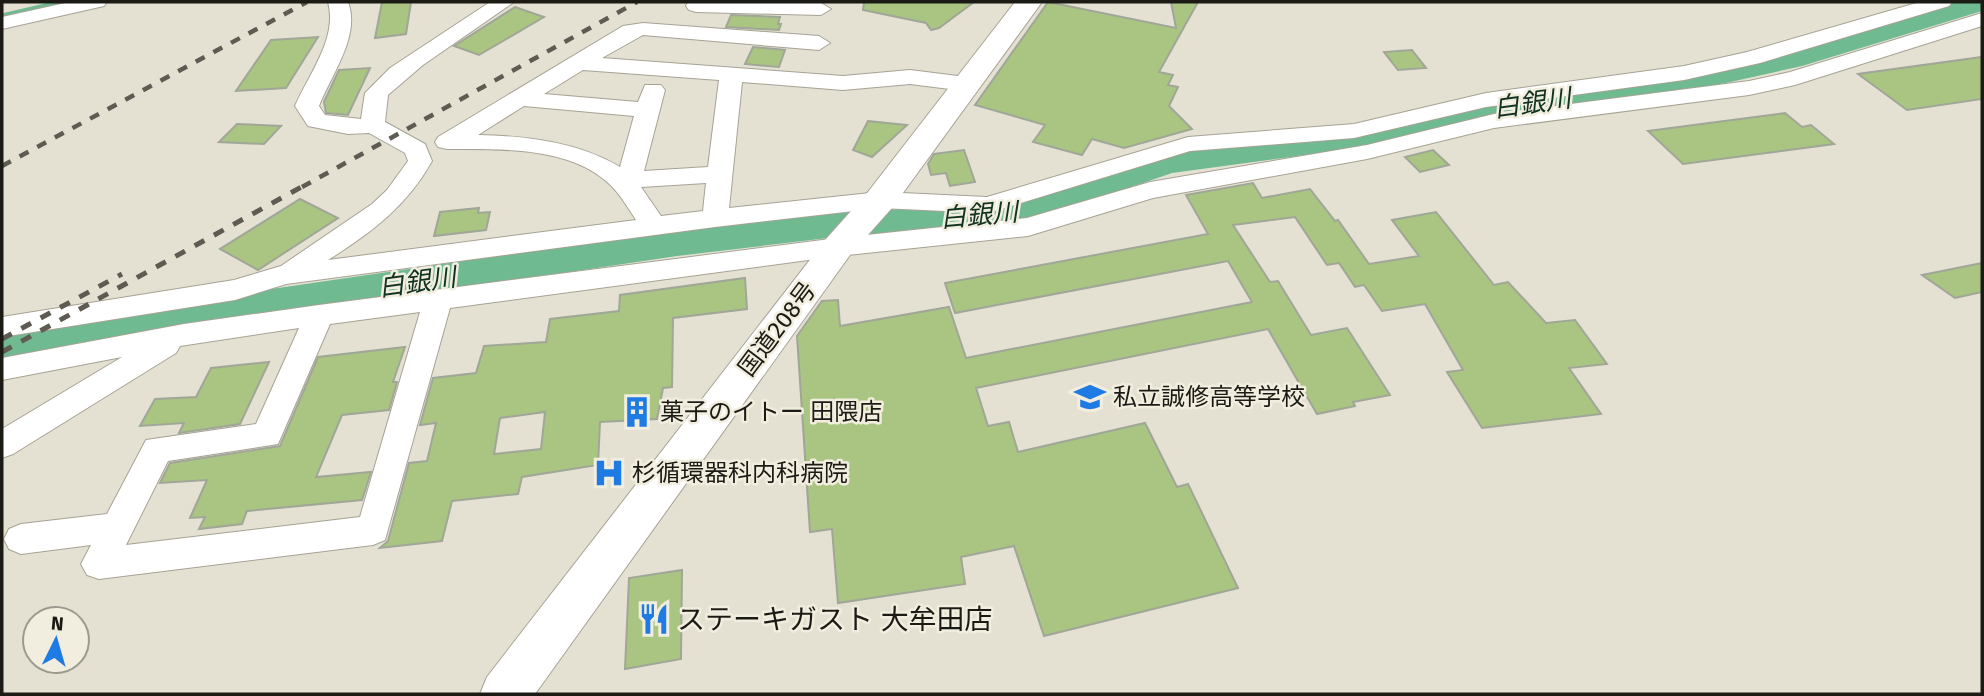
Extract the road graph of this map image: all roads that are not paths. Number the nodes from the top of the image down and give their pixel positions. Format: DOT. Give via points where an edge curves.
graph roads {
  1 [pos="97,2"];
  2 [pos="338,2"];
  3 [pos="504,2"];
  4 [pos="1029,2"];
  5 [pos="1942,2"];
  6 [pos="697,4"];
  7 [pos="821,6"];
  8 [pos="1982,19"];
  9 [pos="2,23"];
  10 [pos="671,32"];
  11 [pos="820,43"];
  12 [pos="580,63"];
  13 [pos="657,69"];
  14 [pos="731,76"];
  15 [pos="817,81"];
  16 [pos="966,85"];
  17 [pos="520,99"];
  18 [pos="648,110"];
  19 [pos="373,125"];
  20 [pos="449,142"];
  21 [pos="416,149"];
  22 [pos="720,174"];
  23 [pos="625,181"];
  24 [pos="880,200"];
  25 [pos="715,218"];
  26 [pos="654,226"];
  27 [pos="838,247"];
  28 [pos="274,280"];
  29 [pos="438,299"];
  30 [pos="319,315"];
  31 [pos="2,327"];
  32 [pos="193,330"];
  33 [pos="2,369"];
  34 [pos="2,445"];
  35 [pos="118,527"];
  36 [pos="21,539"];
  37 [pos="505,694"];
  1 -- 9 [label="street"];
  2 -- 19 [label="street" via="341,15 331,59 307,106 316,121 327,125"];
  3 -- 19 [label="street" via="385,82 373,101"];
  4 -- 16 [label="highway, 国道208号"];
  5 -- 24 [label="street" via="1752,58 1684,73 1486,100 1354,131 1188,144 988,205"];
  6 -- 7 [label="street"];
  6 -- 10 [label="street"];
  7 -- 11 [label="street"];
  8 -- 27 [label="street" via="1761,85 1494,121 1367,152 1150,190 1028,228"];
  10 -- 11 [label="street"];
  10 -- 12 [label="street" via="631,32"];
  11 -- 15 [label="street"];
  12 -- 13 [label="street"];
  12 -- 17 [label="street"];
  13 -- 14 [label="street"];
  13 -- 18 [label="street"];
  14 -- 15 [label="street"];
  14 -- 22 [label="street"];
  15 -- 16 [label="street" via="910,77"];
  16 -- 24 [label="highway, 国道208号"];
  17 -- 18 [label="street"];
  17 -- 20 [label="street"];
  18 -- 23 [label="street"];
  19 -- 21 [label="street"];
  20 -- 21 [label="street"];
  20 -- 23 [label="street" via="559,152 595,163"];
  21 -- 28 [label="street" via="420,161 392,201"];
  22 -- 23 [label="street"];
  22 -- 25 [label="street"];
  23 -- 26 [label="street"];
  24 -- 25 [label="street"];
  24 -- 27 [label="highway, 国道208号"];
  25 -- 26 [label="street"];
  26 -- 28 [label="street"];
  27 -- 29 [label="street"];
  27 -- 37 [label="highway, 国道208号"];
  28 -- 31 [label="street"];
  28 -- 32 [label="street"];
  29 -- 30 [label="street"];
  29 -- 35 [label="street" via="373,530 99,564"];
  30 -- 32 [label="street"];
  30 -- 35 [label="street" via="267,435 157,449"];
  32 -- 33 [label="street"];
  32 -- 34 [label="street"];
  35 -- 36 [label="street"];
}
